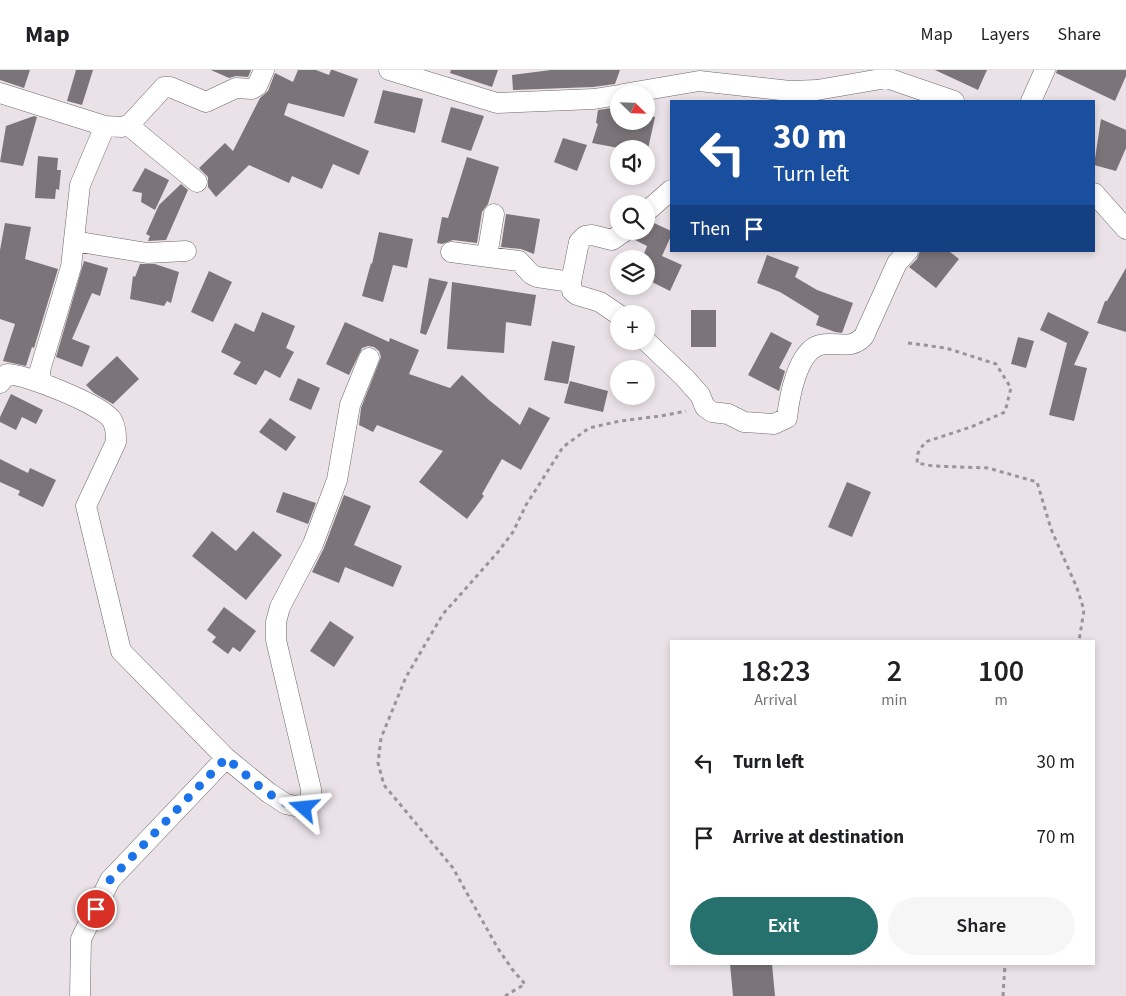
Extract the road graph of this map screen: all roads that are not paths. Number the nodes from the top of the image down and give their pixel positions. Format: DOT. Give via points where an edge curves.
graph roads {
  1 [pos="264,70"];
  2 [pos="389,70"];
  3 [pos="394,70"];
  4 [pos="1045,70"];
  5 [pos="684,84"];
  6 [pos="655,89"];
  7 [pos="0,93"];
  8 [pos="760,94"];
  9 [pos="610,96"];
  10 [pos="821,96"];
  11 [pos="951,100"];
  12 [pos="1031,100"];
  13 [pos="128,125"];
  14 [pos="105,126"];
  15 [pos="197,182"];
  16 [pos="670,191"];
  17 [pos="1095,194"];
  18 [pos="655,204"];
  19 [pos="494,214"];
  20 [pos="1126,229"];
  21 [pos="610,240"];
  22 [pos="74,242"];
  23 [pos="186,251"];
  24 [pos="450,252"];
  25 [pos="907,252"];
  26 [pos="487,256"];
  27 [pos="570,282"];
  28 [pos="610,309"];
  29 [pos="655,350"];
  30 [pos="369,358"];
  31 [pos="0,382"];
  32 [pos="41,382"];
  33 [pos="226,758"];
  34 [pos="80,996"];
  1 -- 13 [label="street" via="257,86 252,89 236,88 206,102 164,87"];
  2 -- 3 [label="street"];
  3 -- 9 [label="street" via="497,103"];
  4 -- 12 [label="street"];
  5 -- 6 [label="street"];
  5 -- 8 [label="street"];
  7 -- 14 [label="street"];
  8 -- 10 [label="street" via="790,91"];
  10 -- 11 [label="street" via="887,78"];
  13 -- 14 [label="street"];
  13 -- 15 [label="street"];
  14 -- 22 [label="street" via="80,185"];
  16 -- 18 [label="street"];
  17 -- 20 [label="street"];
  19 -- 26 [label="street"];
  21 -- 27 [label="street" via="592,235 579,242"];
  22 -- 23 [label="street" via="147,253"];
  22 -- 32 [label="street" via="71,268 40,370"];
  24 -- 26 [label="street"];
  25 -- 29 [label="street" via="897,263 864,336 852,345 819,345 808,353 790,396 787,418 774,424 744,422 728,414 712,412 684,377"];
  26 -- 27 [label="street" via="519,261 531,274"];
  27 -- 28 [label="street" via="572,291 577,295"];
  30 -- 33 [label="street" via="350,405 337,480 313,544 280,607 276,622 276,640 311,788 308,805 304,808 286,804"];
  31 -- 32 [label="street" via="7,374"];
  32 -- 33 [label="street" via="101,410 111,418 116,431 111,455 86,506 121,651"];
  33 -- 34 [label="street" via="110,880 81,939"];
}
